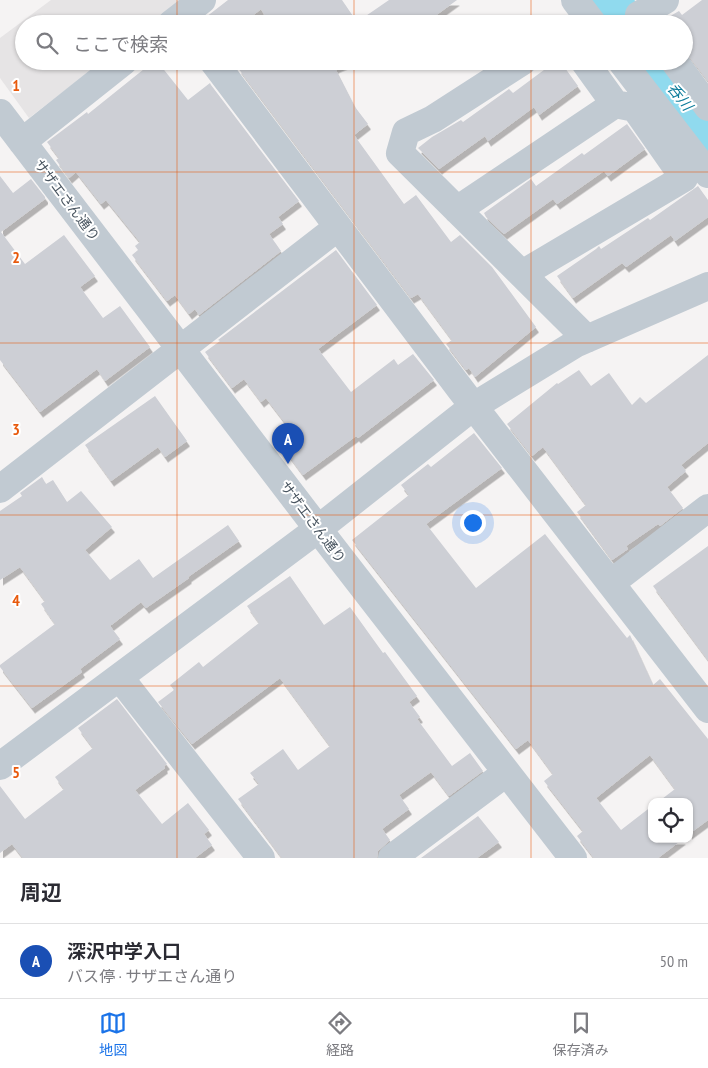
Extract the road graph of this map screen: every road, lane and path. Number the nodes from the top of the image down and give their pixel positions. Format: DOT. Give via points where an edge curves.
graph roads {
  1 [pos="202,0"];
  2 [pos="665,0"];
  3 [pos="637,13"];
  4 [pos="186,15"];
  5 [pos="113,70"];
  6 [pos="220,70"];
  7 [pos="509,70"];
  8 [pos="591,70"];
  9 [pos="629,70"];
  10 [pos="681,70"];
  11 [pos="616,104"];
  12 [pos="708,107"];
  13 [pos="0,113"];
  14 [pos="22,142"];
  15 [pos="708,174"];
  16 [pos="457,210"];
  17 [pos="338,228"];
  18 [pos="522,274"];
  19 [pos="708,286"];
  20 [pos="587,339"];
  21 [pos="182,350"];
  22 [pos="474,406"];
  23 [pos="0,489"];
  24 [pos="708,508"];
  25 [pos="318,529"];
  26 [pos="611,583"];
  27 [pos="120,678"];
  28 [pos="708,709"];
  29 [pos="0,766"];
  30 [pos="506,772"];
  31 [pos="261,858"];
  32 [pos="392,858"];
  33 [pos="573,858"];
  1 -- 4 [label="street"];
  2 -- 3 [label="street"];
  5 -- 14 [label="street"];
  6 -- 17 [label="street"];
  7 -- 16 [label="street" via="433,119 406,132 400,153"];
  8 -- 11 [label="street"];
  9 -- 15 [label="street"];
  10 -- 12 [label="street"];
  11 -- 16 [label="street"];
  11 -- 18 [label="street" via="635,108 684,178"];
  13 -- 14 [label="street, サザエさん通り"];
  14 -- 21 [label="street, サザエさん通り"];
  16 -- 18 [label="street"];
  17 -- 21 [label="street"];
  17 -- 22 [label="street"];
  18 -- 20 [label="street"];
  19 -- 20 [label="street"];
  20 -- 22 [label="street"];
  21 -- 23 [label="street"];
  21 -- 25 [label="street, サザエさん通り"];
  22 -- 25 [label="street"];
  22 -- 26 [label="street"];
  24 -- 26 [label="street"];
  25 -- 27 [label="street"];
  25 -- 30 [label="street, サザエさん通り"];
  26 -- 28 [label="street"];
  27 -- 29 [label="street"];
  27 -- 31 [label="street"];
  30 -- 32 [label="street"];
  30 -- 33 [label="street, サザエさん通り"];
}
